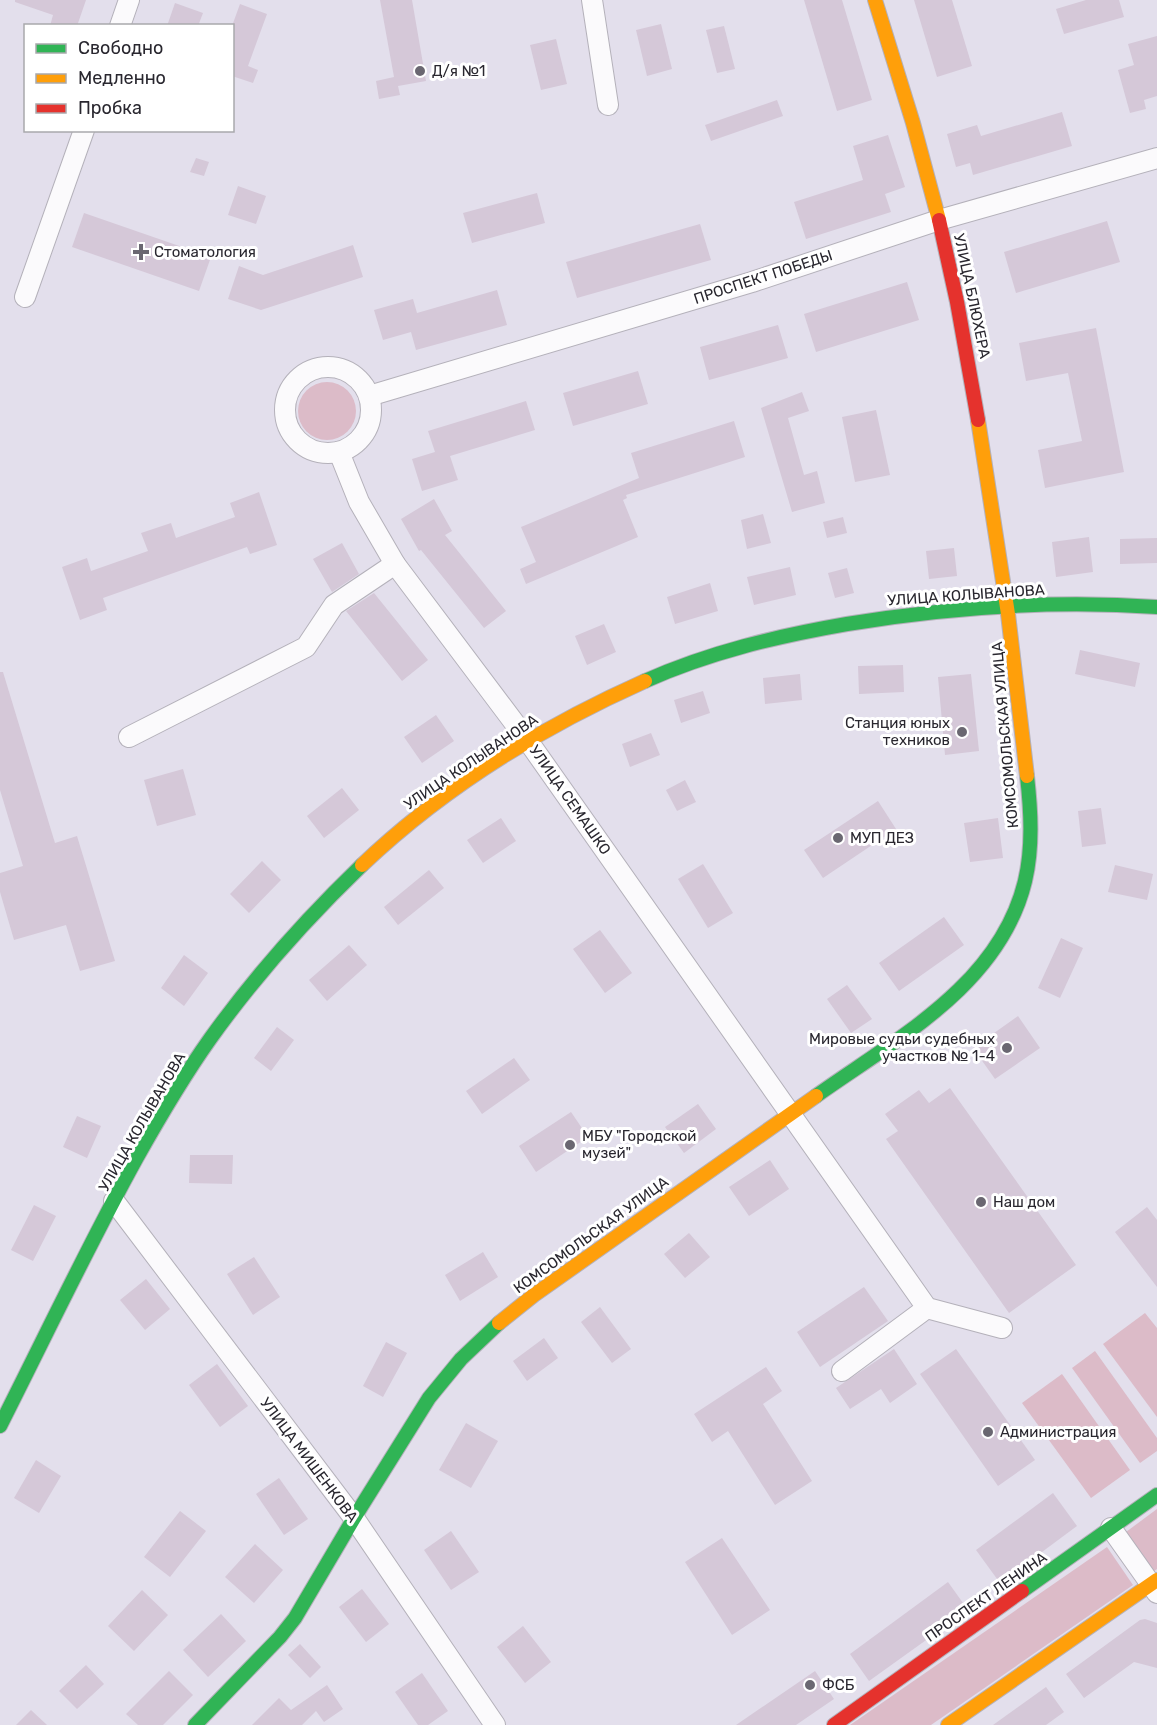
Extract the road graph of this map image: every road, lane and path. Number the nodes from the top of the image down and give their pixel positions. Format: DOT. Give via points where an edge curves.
graph roads {
  1 [pos="129,0"];
  2 [pos="591,0"];
  3 [pos="875,0"];
  4 [pos="121,24"];
  5 [pos="608,105"];
  6 [pos="83,132"];
  7 [pos="1157,158"];
  8 [pos="939,220"];
  9 [pos="25,297"];
  10 [pos="369,396"];
  11 [pos="339,452"];
  12 [pos="395,564"];
  13 [pos="1009,605"];
  14 [pos="1157,607"];
  15 [pos="129,737"];
  16 [pos="528,741"];
  17 [pos="790,1114"];
  18 [pos="114,1201"];
  19 [pos="927,1308"];
  20 [pos="1002,1328"];
  21 [pos="843,1371"];
  22 [pos="0,1426"];
  23 [pos="1157,1495"];
  24 [pos="354,1518"];
  25 [pos="1111,1528"];
  26 [pos="1155,1586"];
  27 [pos="195,1725"];
  28 [pos="495,1725"];
  29 [pos="834,1725"];
  30 [pos="948,1725"];
  1 -- 4 [label="street"];
  2 -- 5 [label="street"];
  3 -- 8 [label="street, УЛИЦА БЛЮХЕРА"];
  6 -- 9 [label="street"];
  7 -- 8 [label="street, ПРОСПЕКТ ПОБЕДЫ"];
  8 -- 10 [label="street, ПРОСПЕКТ ПОБЕДЫ" via="752,282"];
  8 -- 13 [label="street, УЛИЦА БЛЮХЕРА" via="971,371"];
  10 -- 11 [label="street" via="371,410 362,436"];
  10 -- 11 [label="street" via="352,374 325,366 311,369 290,388 285,402 289,430 310,449"];
  11 -- 12 [label="street, УЛИЦА СЕМАШКО" via="359,502"];
  12 -- 15 [label="street" via="333,605 306,647"];
  12 -- 16 [label="street, УЛИЦА СЕМАШКО"];
  13 -- 14 [label="street, УЛИЦА КОЛЫВАНОВА"];
  13 -- 16 [label="street, УЛИЦА КОЛЫВАНОВА" via="918,612 745,645 680,666 610,697"];
  13 -- 17 [label="street, КОМСОМОЛЬСКАЯ УЛИЦА" via="1031,841 1014,917 999,943 958,994"];
  16 -- 17 [label="street, УЛИЦА СЕМАШКО"];
  16 -- 18 [label="street, УЛИЦА КОЛЫВАНОВА" via="438,801 372,855 311,914 210,1039"];
  17 -- 19 [label="street, УЛИЦА СЕМАШКО"];
  17 -- 24 [label="street, КОМСОМОЛЬСКАЯ УЛИЦА" via="496,1325 429,1398"];
  18 -- 22 [label="street, УЛИЦА КОЛЫВАНОВА"];
  18 -- 24 [label="street, УЛИЦА МИШЕНКОВА"];
  19 -- 20 [label="street"];
  19 -- 21 [label="street"];
  23 -- 25 [label="street, ПРОСПЕКТ ЛЕНИНА"];
  24 -- 27 [label="street, КОМСОМОЛЬСКАЯ УЛИЦА" via="295,1618"];
  24 -- 28 [label="street, УЛИЦА МИШЕНКОВА"];
  25 -- 26 [label="street"];
  25 -- 29 [label="street, ПРОСПЕКТ ЛЕНИНА"];
  26 -- 30 [label="street"];
}
